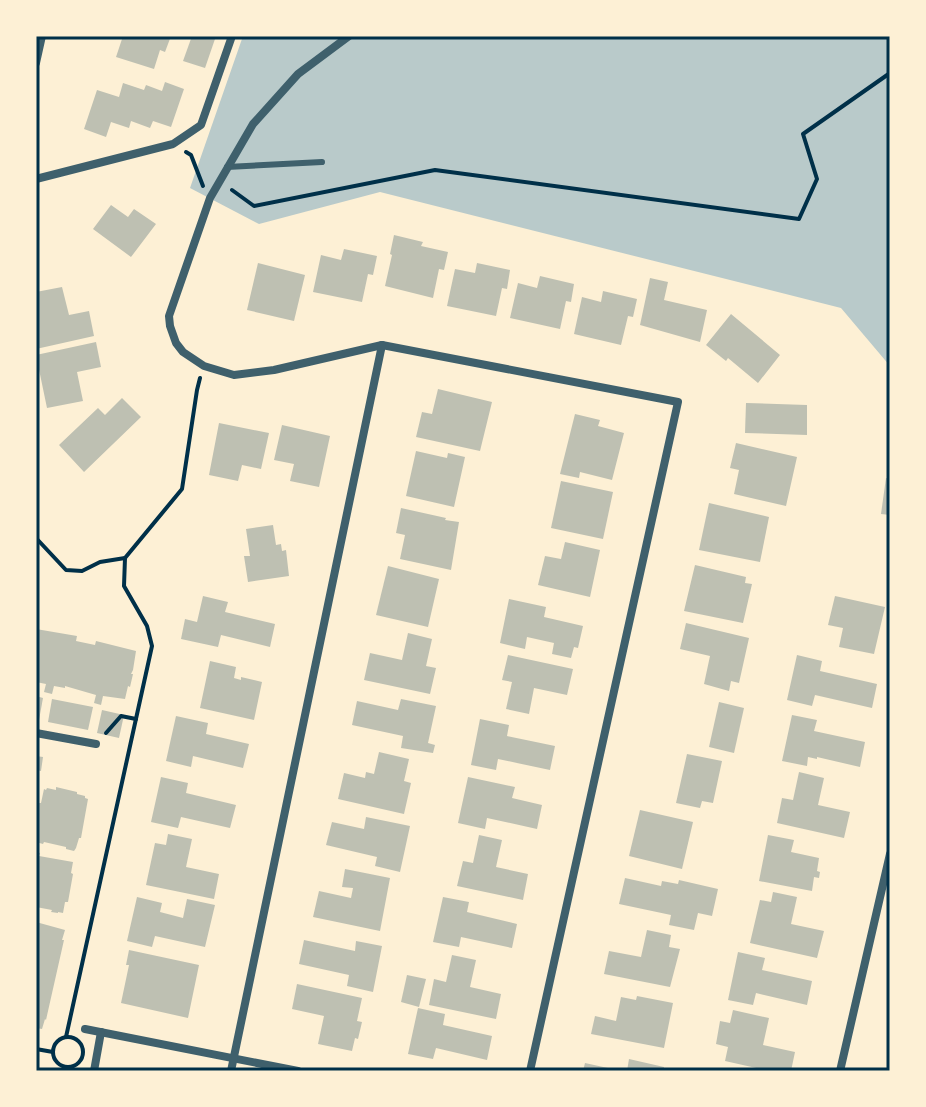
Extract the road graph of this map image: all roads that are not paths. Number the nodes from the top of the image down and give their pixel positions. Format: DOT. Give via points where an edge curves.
graph roads {
  1 [pos="42,36"];
  2 [pos="232,36"];
  3 [pos="349,36"];
  4 [pos="36,63"];
  5 [pos="322,162"];
  6 [pos="227,167"];
  7 [pos="36,179"];
  8 [pos="382,345"];
  9 [pos="36,733"];
  10 [pos="96,744"];
  11 [pos="890,854"];
  12 [pos="85,1029"];
  13 [pos="101,1032"];
  14 [pos="233,1058"];
  15 [pos="94,1071"];
  16 [pos="231,1071"];
  17 [pos="298,1071"];
  18 [pos="530,1071"];
  19 [pos="840,1071"];
  1 -- 4 [label="street"];
  2 -- 7 [label="street" via="201,125 173,144"];
  3 -- 6 [label="street" via="298,74 253,124"];
  5 -- 6 [label="lane"];
  6 -- 8 [label="street" via="210,198 169,316 183,352 204,366 234,375"];
  8 -- 14 [label="street"];
  8 -- 18 [label="street" via="678,402"];
  9 -- 10 [label="street"];
  11 -- 19 [label="street"];
  12 -- 13 [label="street"];
  13 -- 14 [label="street"];
  13 -- 15 [label="street"];
  14 -- 16 [label="street"];
  14 -- 17 [label="street"];
}
